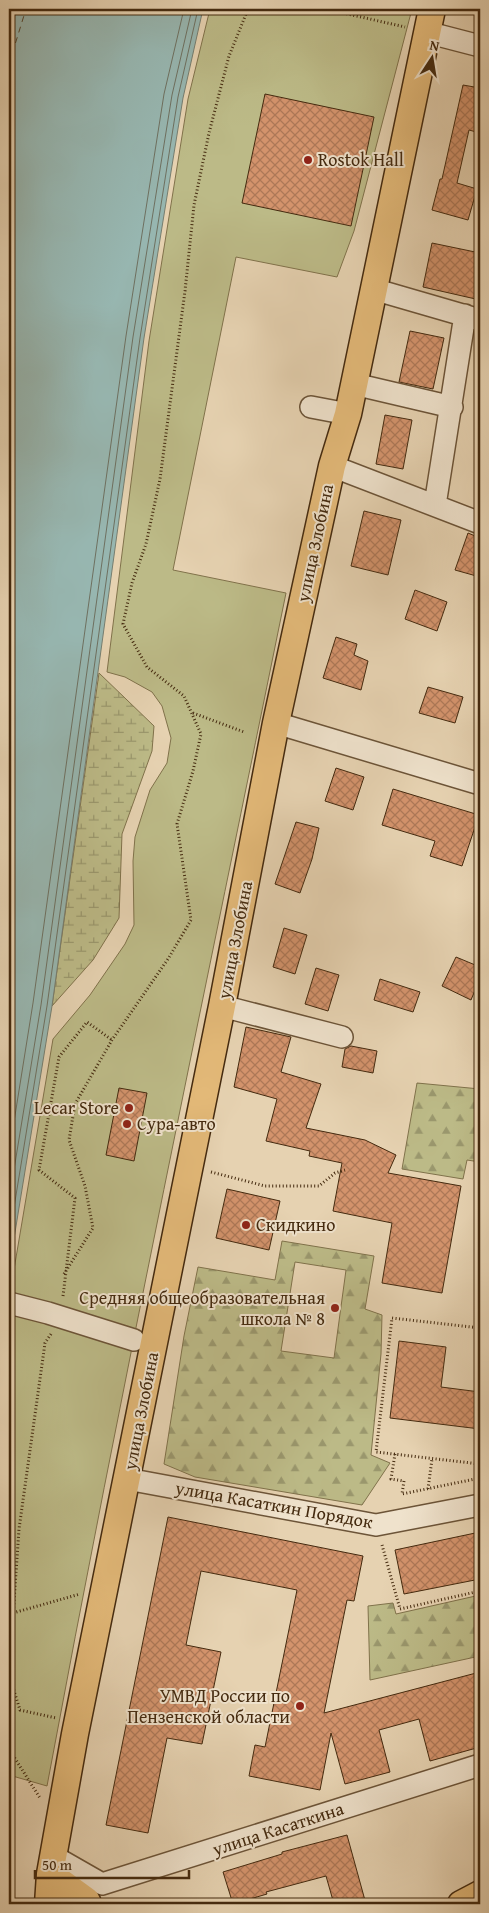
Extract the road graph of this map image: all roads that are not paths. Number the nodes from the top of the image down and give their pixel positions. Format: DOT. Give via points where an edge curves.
graph roads {
  1 [pos="423,23"];
  2 [pos="480,46"];
  3 [pos="373,289"];
  4 [pos="473,317"];
  5 [pos="354,384"];
  6 [pos="311,407"];
  7 [pos="452,408"];
  8 [pos="348,414"];
  9 [pos="332,466"];
  10 [pos="435,504"];
  11 [pos="480,524"];
  12 [pos="276,723"];
  13 [pos="480,784"];
  14 [pos="222,1006"];
  15 [pos="342,1037"];
  16 [pos="9,1303"];
  17 [pos="134,1340"];
  18 [pos="127,1479"];
  19 [pos="480,1505"];
  20 [pos="480,1765"];
  21 [pos="51,1865"];
  22 [pos="480,1894"];
  23 [pos="48,1904"];
  24 [pos="88,1904"];
  25 [pos="461,1904"];
  1 -- 2 [label="street"];
  1 -- 3 [label="main road, улица Злобина"];
  3 -- 4 [label="street"];
  3 -- 5 [label="main road, улица Злобина"];
  4 -- 7 [label="street"];
  5 -- 7 [label="street"];
  5 -- 8 [label="main road, улица Злобина"];
  6 -- 8 [label="street"];
  7 -- 10 [label="street"];
  8 -- 9 [label="main road, улица Злобина"];
  9 -- 10 [label="street"];
  9 -- 12 [label="main road, улица Злобина"];
  10 -- 11 [label="street"];
  12 -- 13 [label="street"];
  12 -- 14 [label="main road, улица Злобина"];
  14 -- 15 [label="street"];
  14 -- 18 [label="main road, улица Злобина"];
  16 -- 17 [label="street"];
  18 -- 19 [label="street, улица Касаткин Порядок" via="376,1525"];
  18 -- 21 [label="main road, улица Злобина"];
  20 -- 21 [label="street, улица Касаткина" via="102,1884"];
  21 -- 23 [label="main road, улица Злобина"];
  21 -- 24 [label="main road"];
  22 -- 25 [label="main road"];
}
